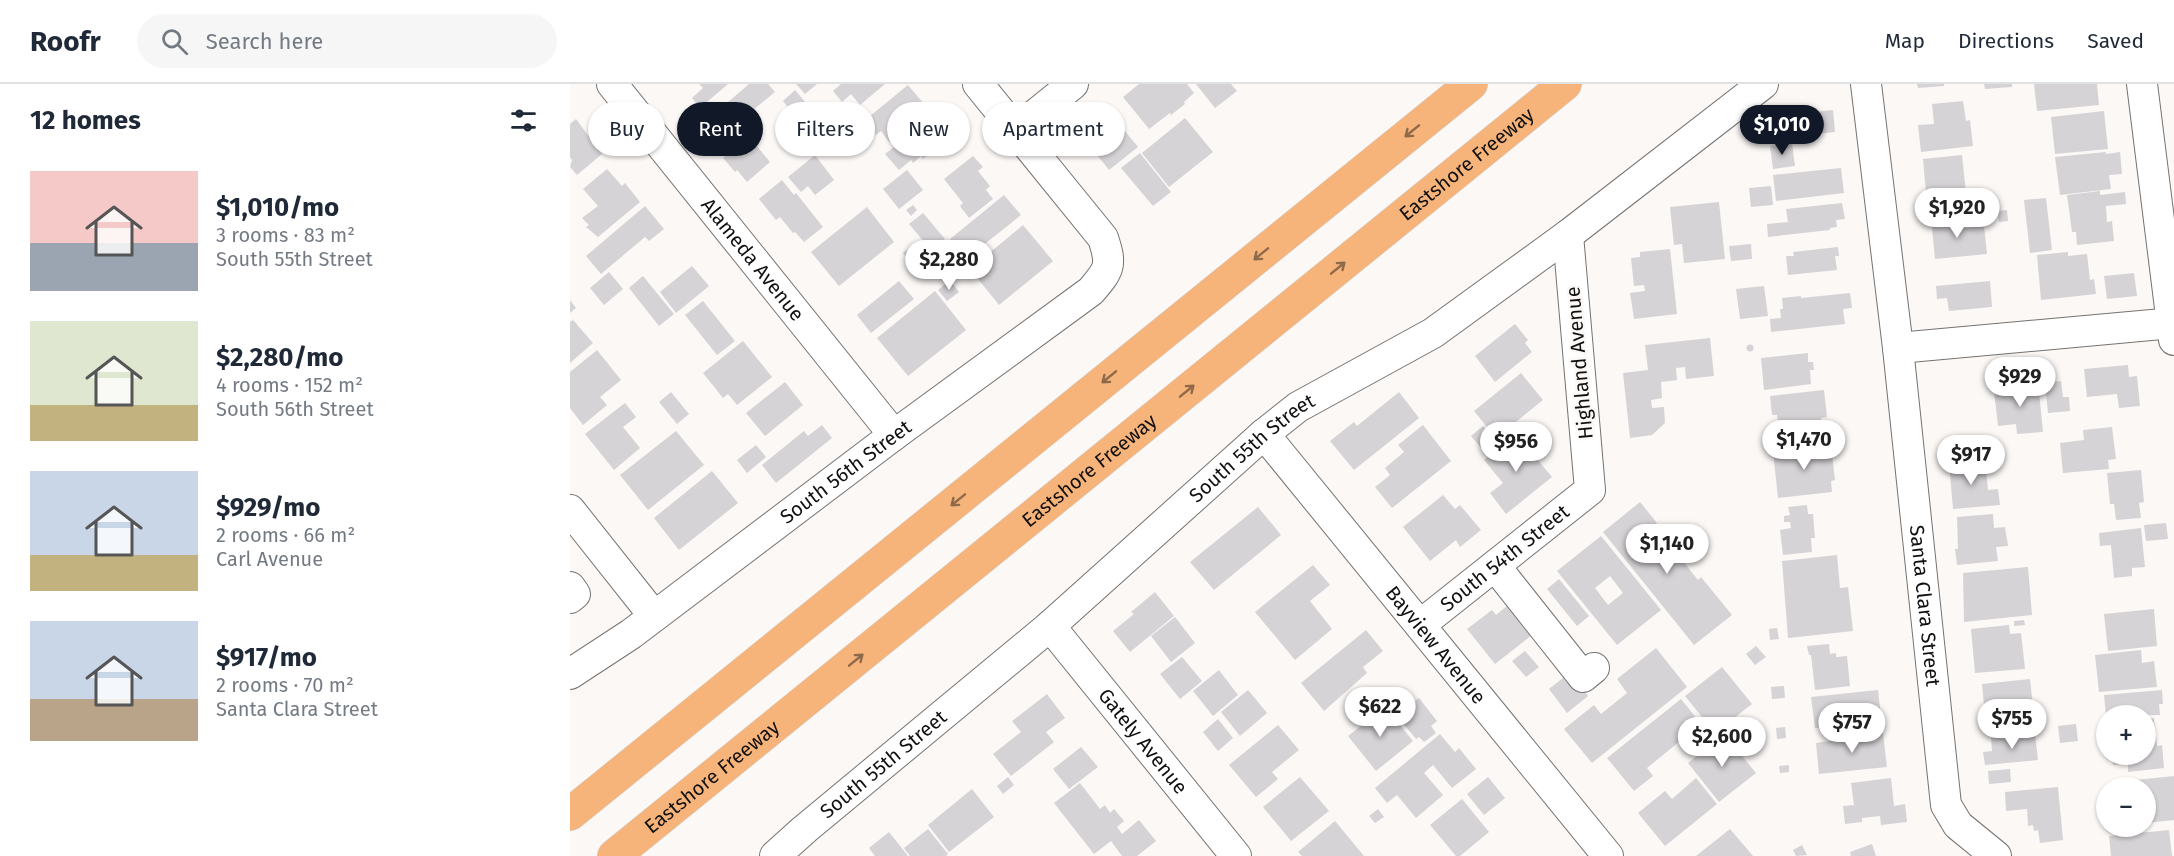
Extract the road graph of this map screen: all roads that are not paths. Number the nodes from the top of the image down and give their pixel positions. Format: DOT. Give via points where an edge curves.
graph roads {
  1 [pos="612,84"];
  2 [pos="978,84"];
  3 [pos="1073,84"];
  4 [pos="1763,84"];
  5 [pos="1866,84"];
  6 [pos="2142,84"];
  7 [pos="1565,85"];
  8 [pos="1466,88"];
  9 [pos="993,102"];
  10 [pos="1051,102"];
  11 [pos="1037,156"];
  12 [pos="1568,235"];
  13 [pos="2173,328"];
  14 [pos="1898,348"];
  15 [pos="1264,434"];
  16 [pos="894,435"];
  17 [pos="1590,490"];
  18 [pos="570,510"];
  19 [pos="1495,566"];
  20 [pos="570,587"];
  21 [pos="570,598"];
  22 [pos="654,616"];
  23 [pos="1420,625"];
  24 [pos="1050,626"];
  25 [pos="1594,668"];
  26 [pos="570,674"];
  27 [pos="811,697"];
  28 [pos="615,777"];
  29 [pos="570,794"];
  30 [pos="570,814"];
  31 [pos="614,856"];
  32 [pos="649,856"];
  33 [pos="775,856"];
  34 [pos="1236,856"];
  35 [pos="1608,856"];
  36 [pos="1996,856"];
  1 -- 16 [label="street, Alameda Avenue"];
  2 -- 9 [label="street"];
  3 -- 10 [label="street"];
  4 -- 12 [label="street, South 55th Street"];
  5 -- 14 [label="street, Santa Clara Street"];
  6 -- 13 [label="street"];
  27 -- 7 [label="highway, Eastshore Freeway, one-way"];
  8 -- 28 [label="highway, one-way"];
  11 -- 16 [label="street, South 56th Street" via="1103,238 1110,258 1104,276 1091,291"];
  12 -- 15 [label="street, South 55th Street" via="1433,333 1298,407"];
  12 -- 17 [label="street, Highland Avenue"];
  13 -- 14 [label="street"];
  14 -- 36 [label="street, Santa Clara Street" via="1946,805 1958,825"];
  15 -- 23 [label="street, Bayview Avenue"];
  15 -- 24 [label="street, South 55th Street"];
  16 -- 22 [label="street, South 56th Street"];
  17 -- 19 [label="street, South 54th Street"];
  18 -- 22 [label="street"];
  19 -- 23 [label="street, South 54th Street"];
  19 -- 25 [label="street" via="1583,677"];
  20 -- 21 [label="street" via="575,594"];
  22 -- 26 [label="street, South 56th Street"];
  23 -- 35 [label="street, Bayview Avenue"];
  24 -- 33 [label="street, South 55th Street"];
  24 -- 34 [label="street, Gately Avenue"];
  27 -- 31 [label="highway, Eastshore Freeway"];
  27 -- 32 [label="highway"];
  28 -- 29 [label="highway"];
  28 -- 30 [label="highway"];
}
